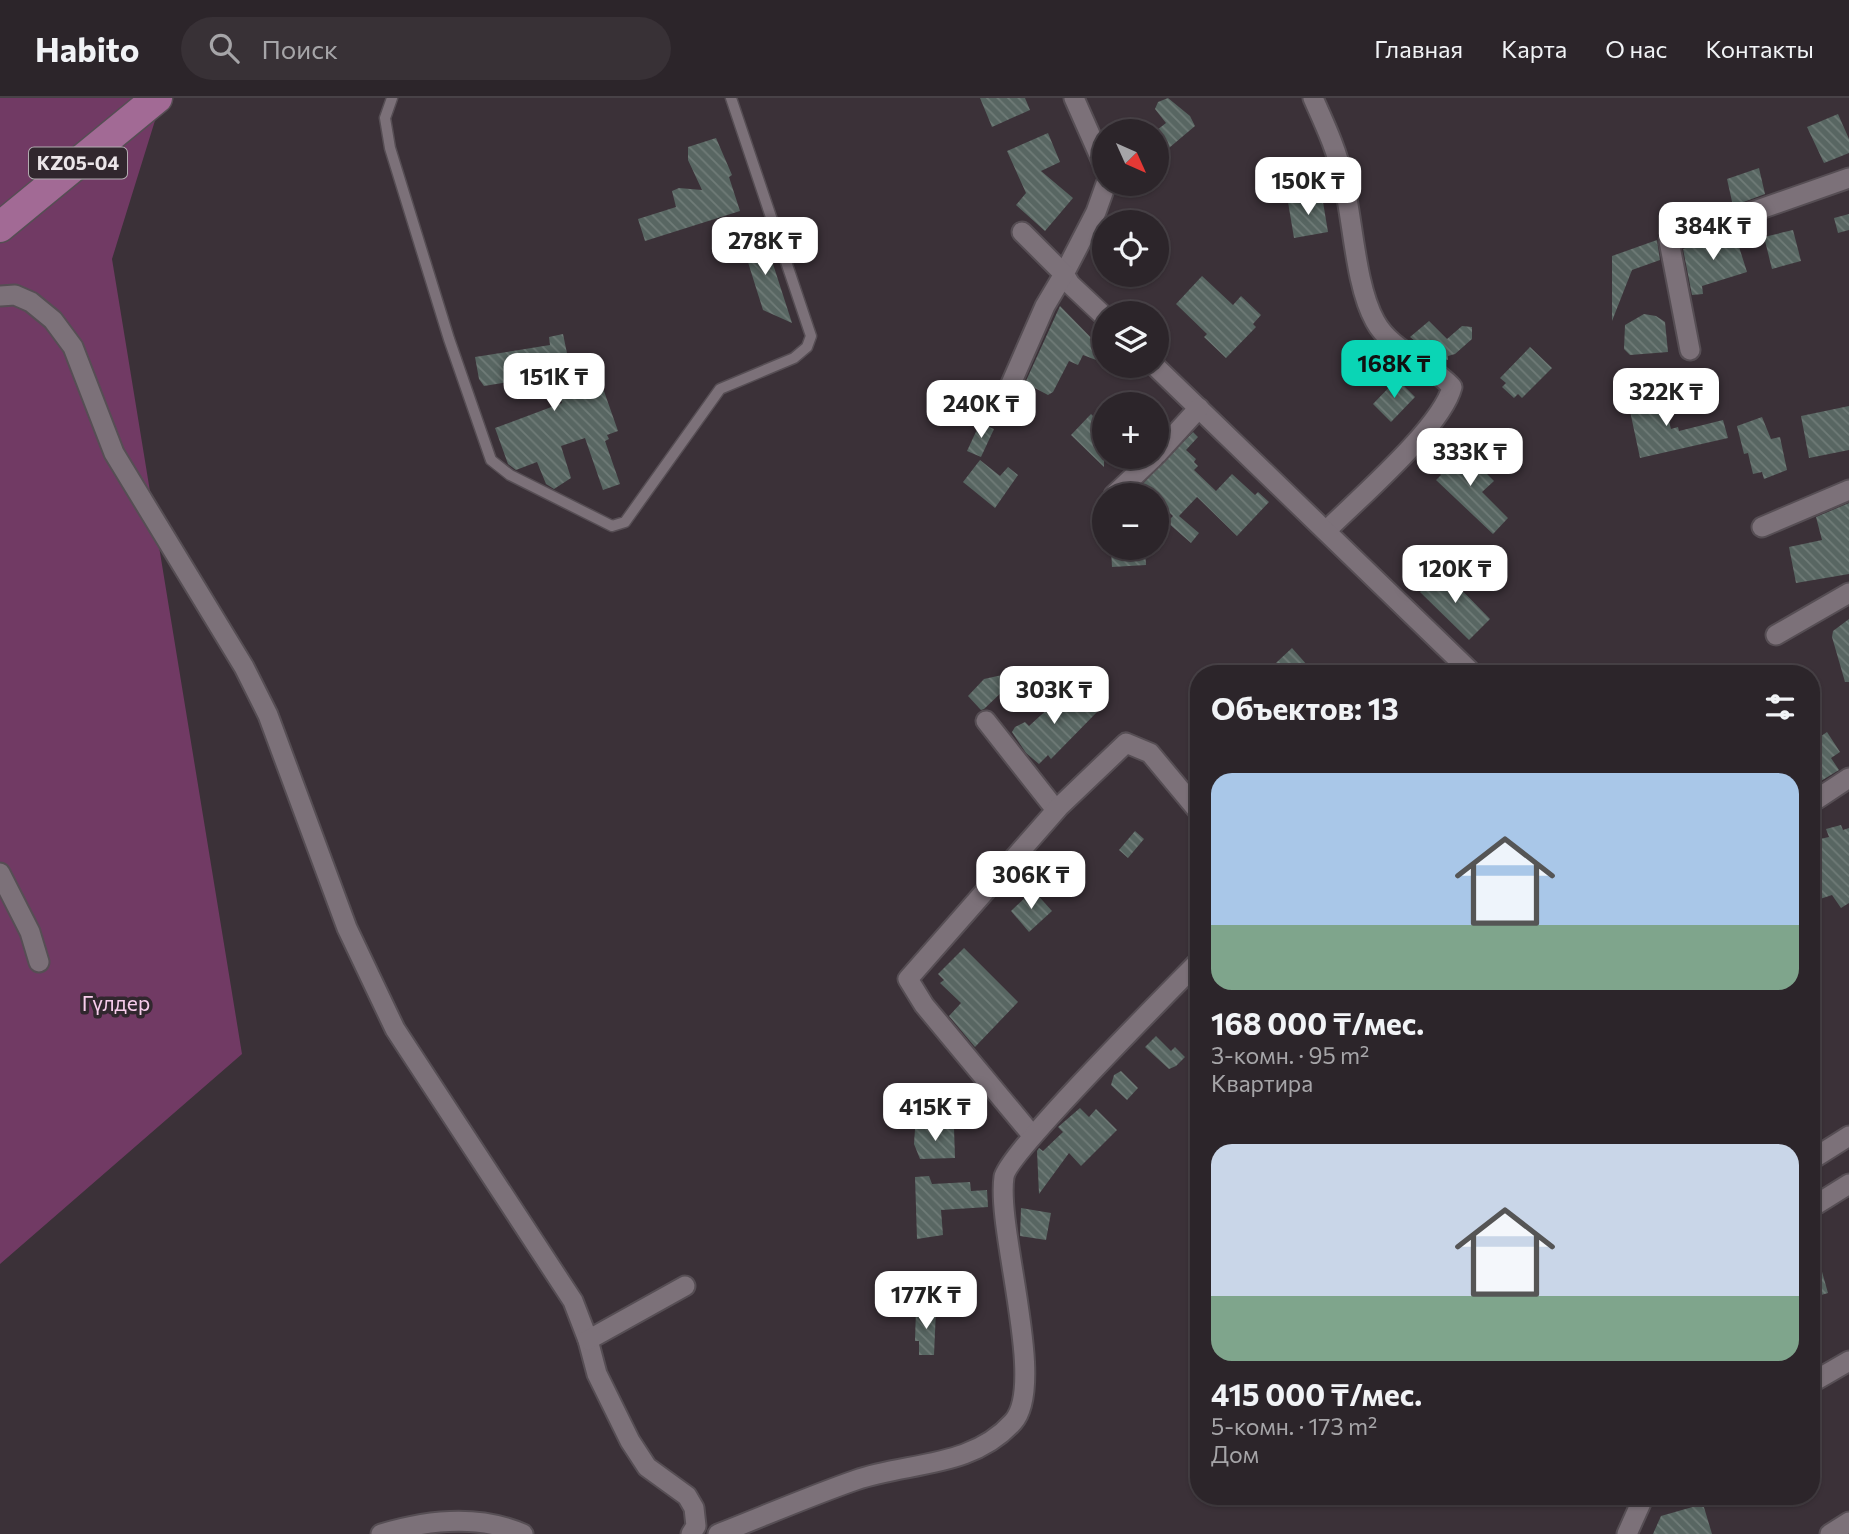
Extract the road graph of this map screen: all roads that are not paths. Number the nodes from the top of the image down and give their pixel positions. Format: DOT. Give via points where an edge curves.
graph roads {
  1 [pos="157,98"];
  2 [pos="392,98"];
  3 [pos="732,98"];
  4 [pos="1074,98"];
  5 [pos="1313,98"];
  6 [pos="1092,139"];
  7 [pos="1849,178"];
  8 [pos="1100,196"];
  9 [pos="0,227"];
  10 [pos="1022,232"];
  11 [pos="1064,274"];
  12 [pos="0,296"];
  13 [pos="1092,305"];
  14 [pos="1690,350"];
  15 [pos="1168,378"];
  16 [pos="1003,402"];
  17 [pos="1199,408"];
  18 [pos="1169,440"];
  19 [pos="1141,469"];
  20 [pos="1126,483"];
  21 [pos="1849,490"];
  22 [pos="1762,527"];
  23 [pos="1326,531"];
  24 [pos="1849,593"];
  25 [pos="1776,635"];
  26 [pos="1462,665"];
  27 [pos="986,722"];
  28 [pos="1849,778"];
  29 [pos="1820,797"];
  30 [pos="1190,801"];
  31 [pos="1056,810"];
  32 [pos="0,873"];
  33 [pos="38,962"];
  34 [pos="1190,970"];
  35 [pos="1032,1136"];
  36 [pos="1849,1136"];
  37 [pos="1820,1154"];
  38 [pos="1849,1184"];
  39 [pos="1820,1202"];
  40 [pos="685,1286"];
  41 [pos="588,1340"];
  42 [pos="1849,1361"];
  43 [pos="1820,1378"];
  44 [pos="1640,1505"];
  45 [pos="1849,1522"];
  46 [pos="699,1533"];
  47 [pos="381,1534"];
  48 [pos="523,1534"];
  49 [pos="718,1534"];
  50 [pos="1627,1534"];
  51 [pos="1830,1534"];
  1 -- 9 [label="main road, KZ05-04"];
  2 -- 3 [label="lane" via="385,118 390,148 491,460 510,475 612,526 625,522 720,389 794,358 807,347 811,336"];
  4 -- 6 [label="street"];
  5 -- 23 [label="street" via="1336,154 1374,321 1390,341 1452,387 1448,401 1419,435"];
  7 -- 14 [label="street" via="1670,241"];
  8 -- 11 [label="street"];
  10 -- 11 [label="street"];
  11 -- 13 [label="street"];
  11 -- 16 [label="street" via="1020,358"];
  12 -- 41 [label="street" via="15,295 31,302 53,320 72,347 114,453 244,667 268,715 347,928 396,1029 573,1301"];
  15 -- 17 [label="street"];
  17 -- 18 [label="street"];
  17 -- 23 [label="street"];
  19 -- 20 [label="street"];
  21 -- 22 [label="street"];
  23 -- 26 [label="street"];
  24 -- 25 [label="street"];
  27 -- 31 [label="street"];
  28 -- 29 [label="street"];
  30 -- 31 [label="street" via="1150,753 1126,743"];
  31 -- 35 [label="street" via="908,979"];
  32 -- 33 [label="street" via="30,932"];
  34 -- 35 [label="street"];
  35 -- 49 [label="street" via="1004,1174 1022,1353 1020,1408 1015,1420 971,1451 859,1479"];
  36 -- 37 [label="street"];
  38 -- 39 [label="street"];
  40 -- 41 [label="street"];
  41 -- 46 [label="street" via="597,1374 630,1441 647,1467 687,1496"];
  42 -- 43 [label="street"];
  44 -- 50 [label="street"];
  45 -- 51 [label="street"];
  47 -- 48 [label="street" via="462,1521 489,1521"];
}
